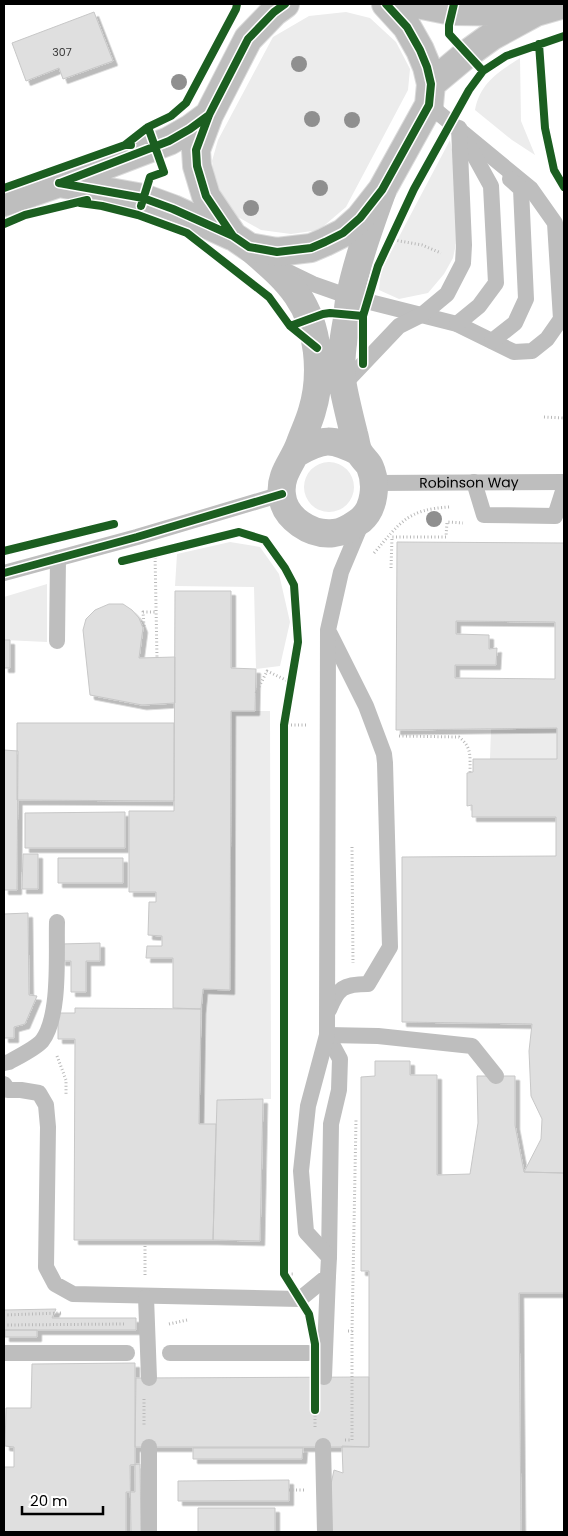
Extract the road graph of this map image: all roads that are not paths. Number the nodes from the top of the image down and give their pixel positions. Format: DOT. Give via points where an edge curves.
graph roads {
  1 [pos="254,4"];
  2 [pos="285,4"];
  3 [pos="386,4"];
  4 [pos="417,4"];
  5 [pos="564,4"];
  6 [pos="536,12"];
  7 [pos="248,39"];
  8 [pos="430,94"];
  9 [pos="209,115"];
  10 [pos="459,128"];
  11 [pos="59,183"];
  12 [pos="382,190"];
  13 [pos="4,202"];
  14 [pos="241,242"];
  15 [pos="350,297"];
  16 [pos="423,314"];
  17 [pos="457,324"];
  18 [pos="492,341"];
  19 [pos="343,385"];
  20 [pos="359,452"];
  21 [pos="297,453"];
  22 [pos="474,482"];
  23 [pos="564,482"];
  24 [pos="374,483"];
  25 [pos="564,488"];
  26 [pos="282,494"];
  27 [pos="363,518"];
  28 [pos="58,558"];
  29 [pos="4,573"];
  30 [pos="328,630"];
  31 [pos="57,641"];
  32 [pos="57,922"];
  33 [pos="327,1015"];
  34 [pos="328,1035"];
  35 [pos="4,1063"];
  36 [pos="496,1076"];
  37 [pos="4,1084"];
  38 [pos="329,1257"];
  39 [pos="328,1276"];
  40 [pos="146,1297"];
  41 [pos="127,1353"];
  42 [pos="170,1353"];
  43 [pos="308,1353"];
  44 [pos="4,1354"];
  45 [pos="324,1377"];
  46 [pos="149,1378"];
  47 [pos="324,1446"];
  48 [pos="149,1447"];
  49 [pos="149,1532"];
  50 [pos="325,1532"];
  1 -- 7 [label="main road"];
  2 -- 7 [label="main road"];
  3 -- 8 [label="main road" via="413,36 427,66"];
  4 -- 6 [label="main road" via="452,11"];
  5 -- 6 [label="main road"];
  6 -- 8 [label="main road" via="486,40"];
  7 -- 9 [label="main road"];
  8 -- 10 [label="lane"];
  8 -- 12 [label="main road"];
  9 -- 11 [label="main road" via="170,141"];
  9 -- 14 [label="main road" via="196,150 197,166 206,196"];
  10 -- 16 [label="lane" via="463,263 447,294"];
  10 -- 17 [label="lane" via="491,186 496,283 479,306"];
  10 -- 18 [label="lane" via="520,189 526,299 515,323"];
  10 -- 18 [label="lane" via="530,189 555,223 561,319 547,339 532,351 514,352"];
  11 -- 13 [label="main road"];
  11 -- 14 [label="main road" via="143,198"];
  12 -- 14 [label="main road" via="343,233 311,248 277,252"];
  12 -- 15 [label="main road"];
  14 -- 15 [label="lane" via="284,270"];
  14 -- 21 [label="main road" via="281,276 298,296 317,348 317,385"];
  15 -- 16 [label="lane"];
  15 -- 19 [label="main road" via="342,360"];
  16 -- 17 [label="lane"];
  16 -- 19 [label="lane" via="399,326"];
  17 -- 18 [label="lane"];
  19 -- 20 [label="main road"];
  20 -- 21 [label="main road" via="339,442 316,442"];
  20 -- 24 [label="main road" via="370,466"];
  21 -- 26 [label="main road" via="286,468"];
  22 -- 23 [label="lane, Robinson Way"];
  22 -- 24 [label="lane, Robinson Way"];
  22 -- 25 [label="lane" via="484,515 556,516"];
  24 -- 27 [label="main road" via="373,500"];
  26 -- 27 [label="main road" via="290,514 304,527 319,533 348,529"];
  26 -- 28 [label="lane"];
  27 -- 30 [label="lane" via="341,572"];
  28 -- 29 [label="lane"];
  28 -- 31 [label="lane"];
  30 -- 33 [label="lane"];
  30 -- 33 [label="lane" via="366,706 384,754 390,947 368,984 351,984 336,993"];
  32 -- 35 [label="lane" via="54,1007 49,1028 41,1042"];
  33 -- 34 [label="lane"];
  34 -- 36 [label="lane" via="378,1036 472,1046"];
  34 -- 38 [label="lane" via="340,1059 339,1090 331,1124"];
  34 -- 38 [label="lane" via="308,1106 301,1171 306,1232"];
  37 -- 40 [label="lane" via="8,1090 40,1093 46,1105 46,1266 55,1284 73,1294"];
  38 -- 39 [label="lane"];
  39 -- 40 [label="lane" via="300,1299"];
  39 -- 45 [label="lane"];
  40 -- 46 [label="lane"];
  41 -- 44 [label="lane"];
  42 -- 43 [label="lane"];
  47 -- 50 [label="lane"];
  48 -- 49 [label="lane"];
}
